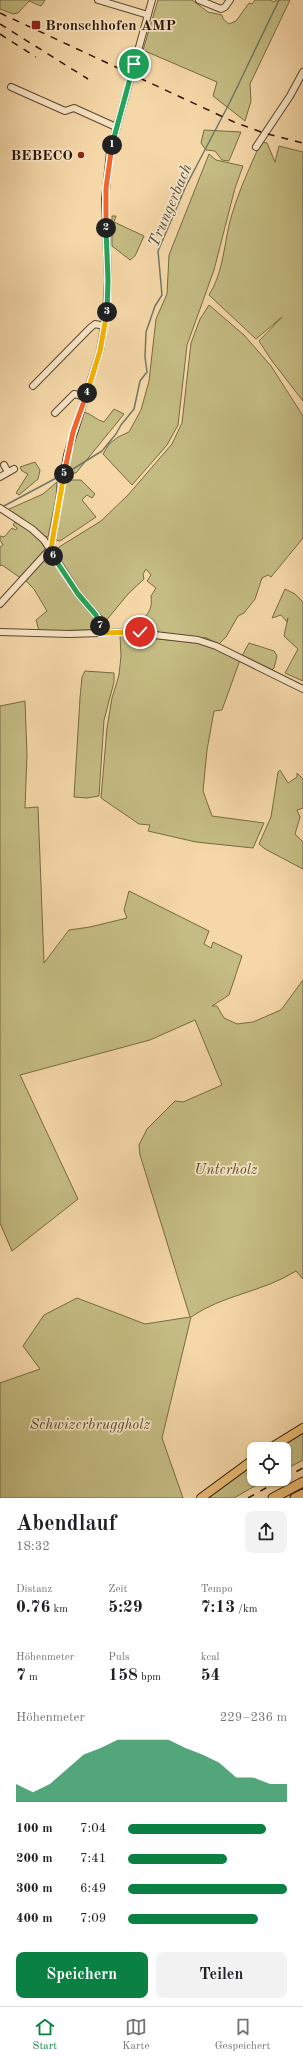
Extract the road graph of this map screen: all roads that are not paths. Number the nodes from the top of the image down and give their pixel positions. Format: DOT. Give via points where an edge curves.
graph roads {
  1 [pos="98,0"];
  2 [pos="152,0"];
  3 [pos="199,0"];
  4 [pos="230,0"];
  5 [pos="148,15"];
  6 [pos="303,72"];
  7 [pos="11,87"];
  8 [pos="116,127"];
  9 [pos="256,147"];
  10 [pos="104,326"];
  11 [pos="33,386"];
  12 [pos="86,397"];
  13 [pos="55,413"];
  14 [pos="4,465"];
  15 [pos="0,477"];
  16 [pos="2,509"];
  17 [pos="51,548"];
  18 [pos="0,604"];
  19 [pos="0,632"];
  20 [pos="100,633"];
  21 [pos="303,689"];
  22 [pos="303,1428"];
  23 [pos="280,1442"];
  24 [pos="247,1464"];
  25 [pos="303,1482"];
  26 [pos="303,1494"];
  27 [pos="201,1498"];
  28 [pos="273,1498"];
  29 [pos="295,1498"];
  1 -- 5 [label="street"];
  2 -- 5 [label="street"];
  3 -- 4 [label="street" via="221,9"];
  5 -- 8 [label="street"];
  6 -- 9 [label="street"];
  7 -- 8 [label="street" via="66,111 74,108"];
  8 -- 10 [label="street" via="106,188 108,280"];
  10 -- 11 [label="street" via="95,324 90,328"];
  10 -- 12 [label="street" via="100,351"];
  12 -- 13 [label="street" via="74,394"];
  12 -- 17 [label="street" via="68,455"];
  14 -- 15 [label="street" via="11,471"];
  16 -- 17 [label="street" via="32,529"];
  17 -- 18 [label="street"];
  17 -- 20 [label="street" via="78,594 96,615"];
  19 -- 20 [label="street"];
  20 -- 21 [label="street" via="140,632 206,642"];
  22 -- 23 [label="main road"];
  24 -- 27 [label="main road"];
  25 -- 28 [label="highway"];
  26 -- 29 [label="highway"];
}
